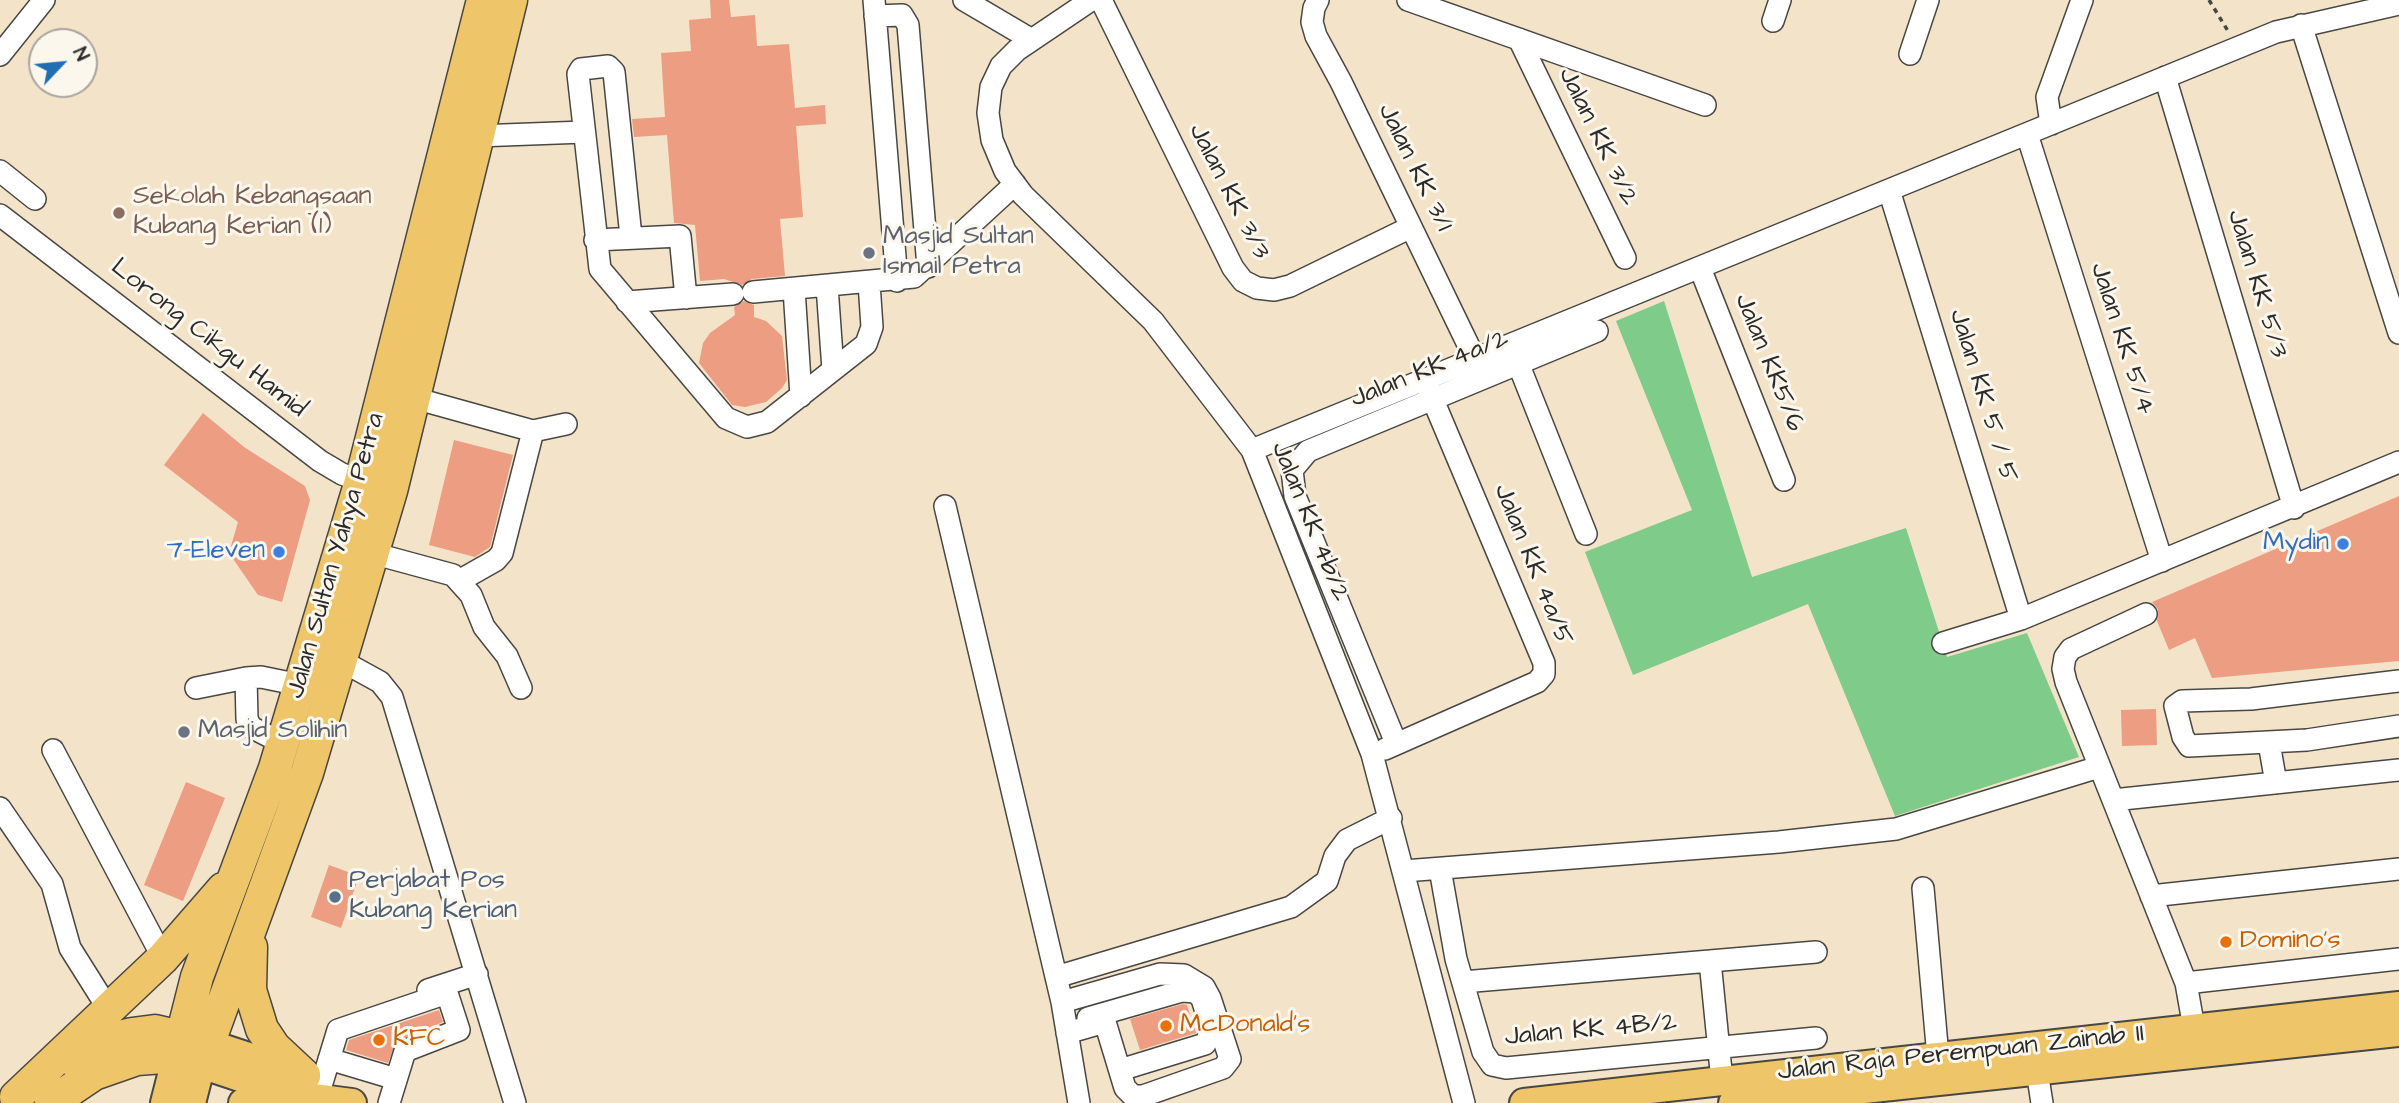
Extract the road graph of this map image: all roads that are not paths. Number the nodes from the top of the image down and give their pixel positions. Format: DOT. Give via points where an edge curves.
graph roads {
  1 [pos="44,0"];
  2 [pos="483,0"];
  3 [pos="511,0"];
  4 [pos="964,0"];
  5 [pos="1091,0"];
  6 [pos="1101,0"];
  7 [pos="1318,0"];
  8 [pos="1408,0"];
  9 [pos="1780,0"];
  10 [pos="1928,0"];
  11 [pos="2082,0"];
  12 [pos="2399,4"];
  13 [pos="882,8"];
  14 [pos="1773,21"];
  15 [pos="2301,25"];
  16 [pos="1519,39"];
  17 [pos="1032,40"];
  18 [pos="1910,54"];
  19 [pos="0,55"];
  20 [pos="2165,77"];
  21 [pos="1705,105"];
  22 [pos="2051,124"];
  23 [pos="584,132"];
  24 [pos="2026,134"];
  25 [pos="477,136"];
  26 [pos="0,171"];
  27 [pos="1015,184"];
  28 [pos="1889,190"];
  29 [pos="36,199"];
  30 [pos="3,222"];
  31 [pos="1412,227"];
  32 [pos="631,237"];
  33 [pos="595,240"];
  34 [pos="1625,258"];
  35 [pos="928,267"];
  36 [pos="1700,268"];
  37 [pos="897,281"];
  38 [pos="869,283"];
  39 [pos="827,286"];
  40 [pos="793,289"];
  41 [pos="686,298"];
  42 [pos="627,302"];
  43 [pos="1597,331"];
  44 [pos="2399,333"];
  45 [pos="1515,354"];
  46 [pos="1475,359"];
  47 [pos="833,370"];
  48 [pos="1429,389"];
  49 [pos="801,396"];
  50 [pos="414,398"];
  51 [pos="566,424"];
  52 [pos="533,431"];
  53 [pos="1255,456"];
  54 [pos="2399,462"];
  55 [pos="1292,470"];
  56 [pos="1784,480"];
  57 [pos="376,486"];
  58 [pos="945,506"];
  59 [pos="2294,508"];
  60 [pos="1586,534"];
  61 [pos="372,553"];
  62 [pos="2162,561"];
  63 [pos="459,581"];
  64 [pos="2146,614"];
  65 [pos="2021,619"];
  66 [pos="1943,643"];
  67 [pos="340,660"];
  68 [pos="246,678"];
  69 [pos="2399,681"];
  70 [pos="300,685"];
  71 [pos="196,688"];
  72 [pos="521,688"];
  73 [pos="2399,726"];
  74 [pos="2269,743"];
  75 [pos="282,744"];
  76 [pos="1396,744"];
  77 [pos="53,750"];
  78 [pos="1372,754"];
  79 [pos="2099,767"];
  80 [pos="2399,770"];
  81 [pos="2276,783"];
  82 [pos="2113,800"];
  83 [pos="0,808"];
  84 [pos="1391,818"];
  85 [pos="1440,869"];
  86 [pos="2399,869"];
  87 [pos="1404,871"];
  88 [pos="235,875"];
  89 [pos="1923,888"];
  90 [pos="2151,896"];
  91 [pos="255,914"];
  92 [pos="1816,952"];
  93 [pos="163,958"];
  94 [pos="2399,959"];
  95 [pos="1710,961"];
  96 [pos="477,974"];
  97 [pos="1056,977"];
  98 [pos="1463,982"];
  99 [pos="2186,982"];
  100 [pos="2399,1006"];
  101 [pos="403,1007"];
  102 [pos="1100,1008"];
  103 [pos="109,1010"];
  104 [pos="1065,1018"];
  105 [pos="2194,1028"];
  106 [pos="2399,1031"];
  107 [pos="1816,1038"];
  108 [pos="1718,1048"];
  109 [pos="192,1050"];
  110 [pos="1938,1057"];
  111 [pos="1120,1070"];
  112 [pos="2037,1071"];
  113 [pos="313,1079"];
  114 [pos="396,1079"];
  115 [pos="1727,1092"];
  116 [pos="1785,1092"];
  117 [pos="12,1100"];
  118 [pos="349,1102"];
  119 [pos="51,1103"];
  120 [pos="165,1103"];
  121 [pos="191,1103"];
  122 [pos="243,1103"];
  123 [pos="389,1103"];
  124 [pos="515,1103"];
  125 [pos="1079,1103"];
  126 [pos="1464,1103"];
  127 [pos="1524,1103"];
  128 [pos="2042,1103"];
  1 -- 19 [label="street"];
  2 -- 57 [label="highway, Jalan Sultan Yahya Petra"];
  3 -- 25 [label="highway, Jalan Sultan Yahya Petra"];
  4 -- 17 [label="street"];
  5 -- 17 [label="street, Jalan KK 4b/2"];
  6 -- 31 [label="street, Jalan KK 3/3" via="1243,281 1257,288 1290,286"];
  7 -- 31 [label="street, Jalan KK 3/1" via="1312,22 1315,36"];
  8 -- 16 [label="street"];
  9 -- 14 [label="street"];
  10 -- 18 [label="street"];
  11 -- 22 [label="street" via="2048,97"];
  12 -- 15 [label="street"];
  13 -- 35 [label="street" via="902,15 908,25"];
  13 -- 37 [label="street"];
  15 -- 20 [label="street"];
  15 -- 44 [label="street"];
  16 -- 21 [label="street"];
  16 -- 34 [label="street, Jalan KK 3/2"];
  17 -- 27 [label="street, Jalan KK 4b/2" via="1001,66 990,88 992,140"];
  20 -- 22 [label="street"];
  20 -- 59 [label="street, Jalan KK 5/3"];
  22 -- 24 [label="street"];
  23 -- 25 [label="street"];
  23 -- 32 [label="street" via="578,72 608,66 614,72"];
  23 -- 33 [label="street"];
  24 -- 28 [label="street"];
  24 -- 62 [label="street, Jalan KK 5/4"];
  25 -- 50 [label="highway, Jalan Sultan Yahya Petra"];
  26 -- 29 [label="street"];
  27 -- 35 [label="street"];
  27 -- 53 [label="street, Jalan KK 4b/2" via="1153,320"];
  28 -- 36 [label="street"];
  28 -- 65 [label="street, Jalan KK 5 / 5"];
  30 -- 57 [label="street, Lorong Cikgu Hamid" via="320,461"];
  31 -- 46 [label="street, Jalan KK 3/1"];
  32 -- 33 [label="street"];
  32 -- 41 [label="street" via="680,236"];
  33 -- 42 [label="street" via="600,269"];
  35 -- 37 [label="street"];
  36 -- 45 [label="street"];
  36 -- 56 [label="street, Jalan KK5/6"];
  37 -- 38 [label="street"];
  38 -- 39 [label="street"];
  38 -- 47 [label="street" via="871,336"];
  39 -- 40 [label="street"];
  39 -- 47 [label="street"];
  40 -- 41 [label="street"];
  40 -- 49 [label="street"];
  41 -- 42 [label="street"];
  42 -- 49 [label="street" via="733,423 761,425"];
  43 -- 45 [label="street, Jalan KK 4a/2"];
  45 -- 46 [label="street"];
  45 -- 48 [label="street, Jalan KK 4a/2"];
  45 -- 60 [label="street"];
  46 -- 48 [label="street"];
  47 -- 49 [label="street"];
  48 -- 53 [label="street"];
  48 -- 55 [label="street, Jalan KK 4a/2" via="1308,451"];
  48 -- 76 [label="street, Jalan KK 4a/5" via="1545,669 1536,682"];
  50 -- 52 [label="street"];
  50 -- 57 [label="highway, Jalan Sultan Yahya Petra"];
  51 -- 52 [label="street"];
  52 -- 63 [label="street" via="502,553"];
  53 -- 55 [label="street"];
  53 -- 78 [label="street, Jalan KK 4b/2"];
  54 -- 59 [label="street"];
  55 -- 76 [label="street" via="1295,496"];
  57 -- 61 [label="highway, Jalan Sultan Yahya Petra"];
  57 -- 70 [label="highway, Jalan Sultan Yahya Petra"];
  58 -- 97 [label="street"];
  59 -- 62 [label="street"];
  61 -- 63 [label="street" via="446,572"];
  61 -- 67 [label="highway, Jalan Sultan Yahya Petra"];
  62 -- 65 [label="street"];
  63 -- 72 [label="street"];
  64 -- 79 [label="street" via="2080,643 2064,657 2066,682"];
  65 -- 66 [label="street"];
  67 -- 91 [label="highway, Jalan Sultan Yahya Petra" via="307,773"];
  67 -- 96 [label="street" via="380,682 392,697"];
  68 -- 70 [label="street"];
  68 -- 71 [label="street"];
  68 -- 75 [label="street" via="251,727"];
  69 -- 74 [label="street" via="2251,699 2182,701 2175,706 2189,746"];
  70 -- 75 [label="highway, Jalan Sultan Yahya Petra"];
  73 -- 74 [label="street"];
  74 -- 81 [label="street"];
  75 -- 88 [label="highway, Jalan Sultan Yahya Petra"];
  76 -- 78 [label="street, Jalan KK 4a/5"];
  77 -- 93 [label="street"];
  78 -- 84 [label="street, Jalan KK 4b/2"];
  79 -- 82 [label="street"];
  79 -- 85 [label="street" via="1910,826 1779,842"];
  80 -- 81 [label="street"];
  81 -- 82 [label="street"];
  82 -- 90 [label="street"];
  83 -- 103 [label="street" via="52,884 70,948"];
  84 -- 87 [label="street, Jalan KK 4b/2"];
  84 -- 97 [label="street" via="1348,840 1335,856 1327,881 1291,907"];
  85 -- 87 [label="street"];
  85 -- 98 [label="street, Jalan KK 4B/2"];
  86 -- 90 [label="street"];
  87 -- 126 [label="street, Jalan KK 4b/2"];
  88 -- 93 [label="highway"];
  88 -- 109 [label="highway, Jalan Sultan Yahya Petra" via="197,977"];
  89 -- 110 [label="street"];
  90 -- 99 [label="street"];
  91 -- 109 [label="highway, Jalan Sultan Yahya Petra"];
  91 -- 113 [label="highway" via="248,969 256,1012 274,1047"];
  92 -- 95 [label="street"];
  93 -- 103 [label="highway"];
  94 -- 99 [label="street"];
  95 -- 98 [label="street"];
  95 -- 108 [label="street"];
  96 -- 101 [label="street" via="420,993"];
  96 -- 124 [label="street"];
  97 -- 104 [label="street"];
  98 -- 108 [label="street, Jalan KK 4B/2" via="1483,1052 1498,1068"];
  99 -- 105 [label="street"];
  100 -- 105 [label="main road, Jalan Raja Perempuan Zainab II"];
  101 -- 113 [label="street" via="338,1030"];
  101 -- 114 [label="street" via="447,993 460,1028 405,1051"];
  102 -- 104 [label="street"];
  102 -- 104 [label="street"];
  102 -- 111 [label="street"];
  102 -- 111 [label="street" via="1182,991 1196,992 1204,1003 1211,1026 1209,1041"];
  102 -- 111 [label="street" via="1160,974 1172,972 1195,980 1210,998 1230,1059 1223,1068 1138,1096 1128,1093"];
  103 -- 117 [label="highway"];
  104 -- 125 [label="street"];
  105 -- 110 [label="main road, Jalan Raja Perempuan Zainab II"];
  106 -- 112 [label="main road, Jalan Raja Perempuan Zainab II"];
  107 -- 108 [label="street, Jalan KK 4B/2"];
  108 -- 115 [label="street"];
  109 -- 113 [label="main road"];
  109 -- 117 [label="highway" via="155,1031 112,1039 60,1065"];
  109 -- 119 [label="highway" via="113,1065"];
  109 -- 120 [label="main road, Jalan Sultan Yahya Petra"];
  109 -- 121 [label="main road"];
  110 -- 116 [label="main road, Jalan Raja Perempuan Zainab II"];
  112 -- 116 [label="main road, Jalan Raja Perempuan Zainab II"];
  112 -- 128 [label="street"];
  113 -- 114 [label="street"];
  113 -- 118 [label="main road"];
  113 -- 122 [label="main road"];
  114 -- 123 [label="street"];
  115 -- 116 [label="main road, Jalan Raja Perempuan Zainab II"];
  115 -- 127 [label="main road, Jalan Raja Perempuan Zainab II"];
}
